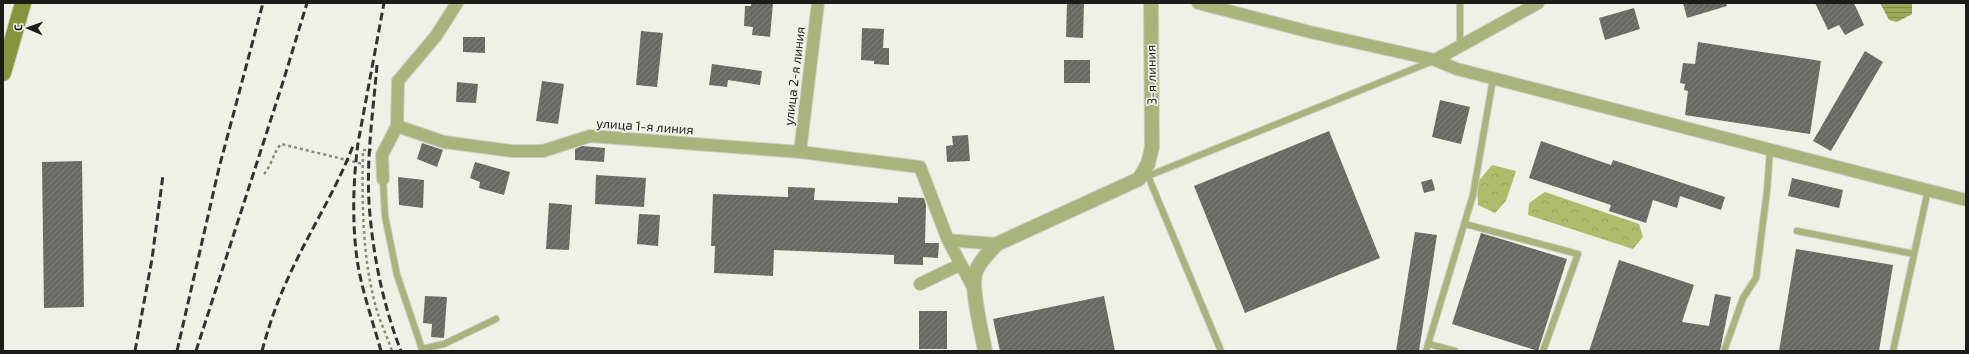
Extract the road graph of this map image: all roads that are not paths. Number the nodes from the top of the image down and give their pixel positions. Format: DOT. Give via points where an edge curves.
graph roads {
  1 [pos="23,3"];
  2 [pos="457,3"];
  3 [pos="818,3"];
  4 [pos="1151,3"];
  5 [pos="1198,3"];
  6 [pos="1460,3"];
  7 [pos="1538,3"];
  8 [pos="1460,46"];
  9 [pos="1435,60"];
  10 [pos="3,73"];
  11 [pos="1493,79"];
  12 [pos="397,126"];
  13 [pos="1770,150"];
  14 [pos="800,152"];
  15 [pos="1144,177"];
  16 [pos="383,179"];
  17 [pos="1928,190"];
  18 [pos="1966,200"];
  19 [pos="1464,224"];
  20 [pos="1797,231"];
  21 [pos="948,240"];
  22 [pos="997,244"];
  23 [pos="1914,254"];
  24 [pos="961,264"];
  25 [pos="920,284"];
  26 [pos="975,292"];
  27 [pos="496,319"];
  28 [pos="1428,344"];
  29 [pos="985,351"];
  30 [pos="1221,351"];
  31 [pos="1426,351"];
  32 [pos="1455,351"];
  33 [pos="1543,351"];
  34 [pos="1724,351"];
  35 [pos="1893,351"];
  1 -- 10 [label="main road"];
  2 -- 12 [label="street" via="436,36 398,81"];
  3 -- 14 [label="street, улица 2-я линия"];
  4 -- 15 [label="street, 3-я линия" via="1152,147"];
  5 -- 9 [label="street" via="1310,32"];
  6 -- 8 [label="lane"];
  7 -- 8 [label="street"];
  8 -- 9 [label="street"];
  9 -- 11 [label="street"];
  9 -- 15 [label="lane"];
  11 -- 13 [label="street"];
  11 -- 19 [label="lane" via="1473,195"];
  12 -- 14 [label="street, улица 1-я линия" via="444,142 512,151 543,150 590,136"];
  12 -- 16 [label="street" via="382,155"];
  13 -- 17 [label="street"];
  13 -- 34 [label="lane" via="1756,278 1743,298"];
  14 -- 21 [label="street, улица 1-я линия" via="920,167"];
  15 -- 22 [label="street"];
  15 -- 30 [label="lane"];
  16 -- 27 [label="lane" via="385,216 397,274 422,350 444,344"];
  17 -- 18 [label="street"];
  17 -- 23 [label="lane"];
  19 -- 28 [label="lane"];
  19 -- 33 [label="lane" via="1578,254"];
  20 -- 23 [label="lane"];
  21 -- 22 [label="street"];
  21 -- 24 [label="street"];
  22 -- 26 [label="street" via="984,258 975,274"];
  23 -- 35 [label="lane"];
  24 -- 25 [label="street"];
  24 -- 26 [label="street"];
  26 -- 29 [label="street"];
  28 -- 31 [label="lane"];
  28 -- 32 [label="lane"];
}
